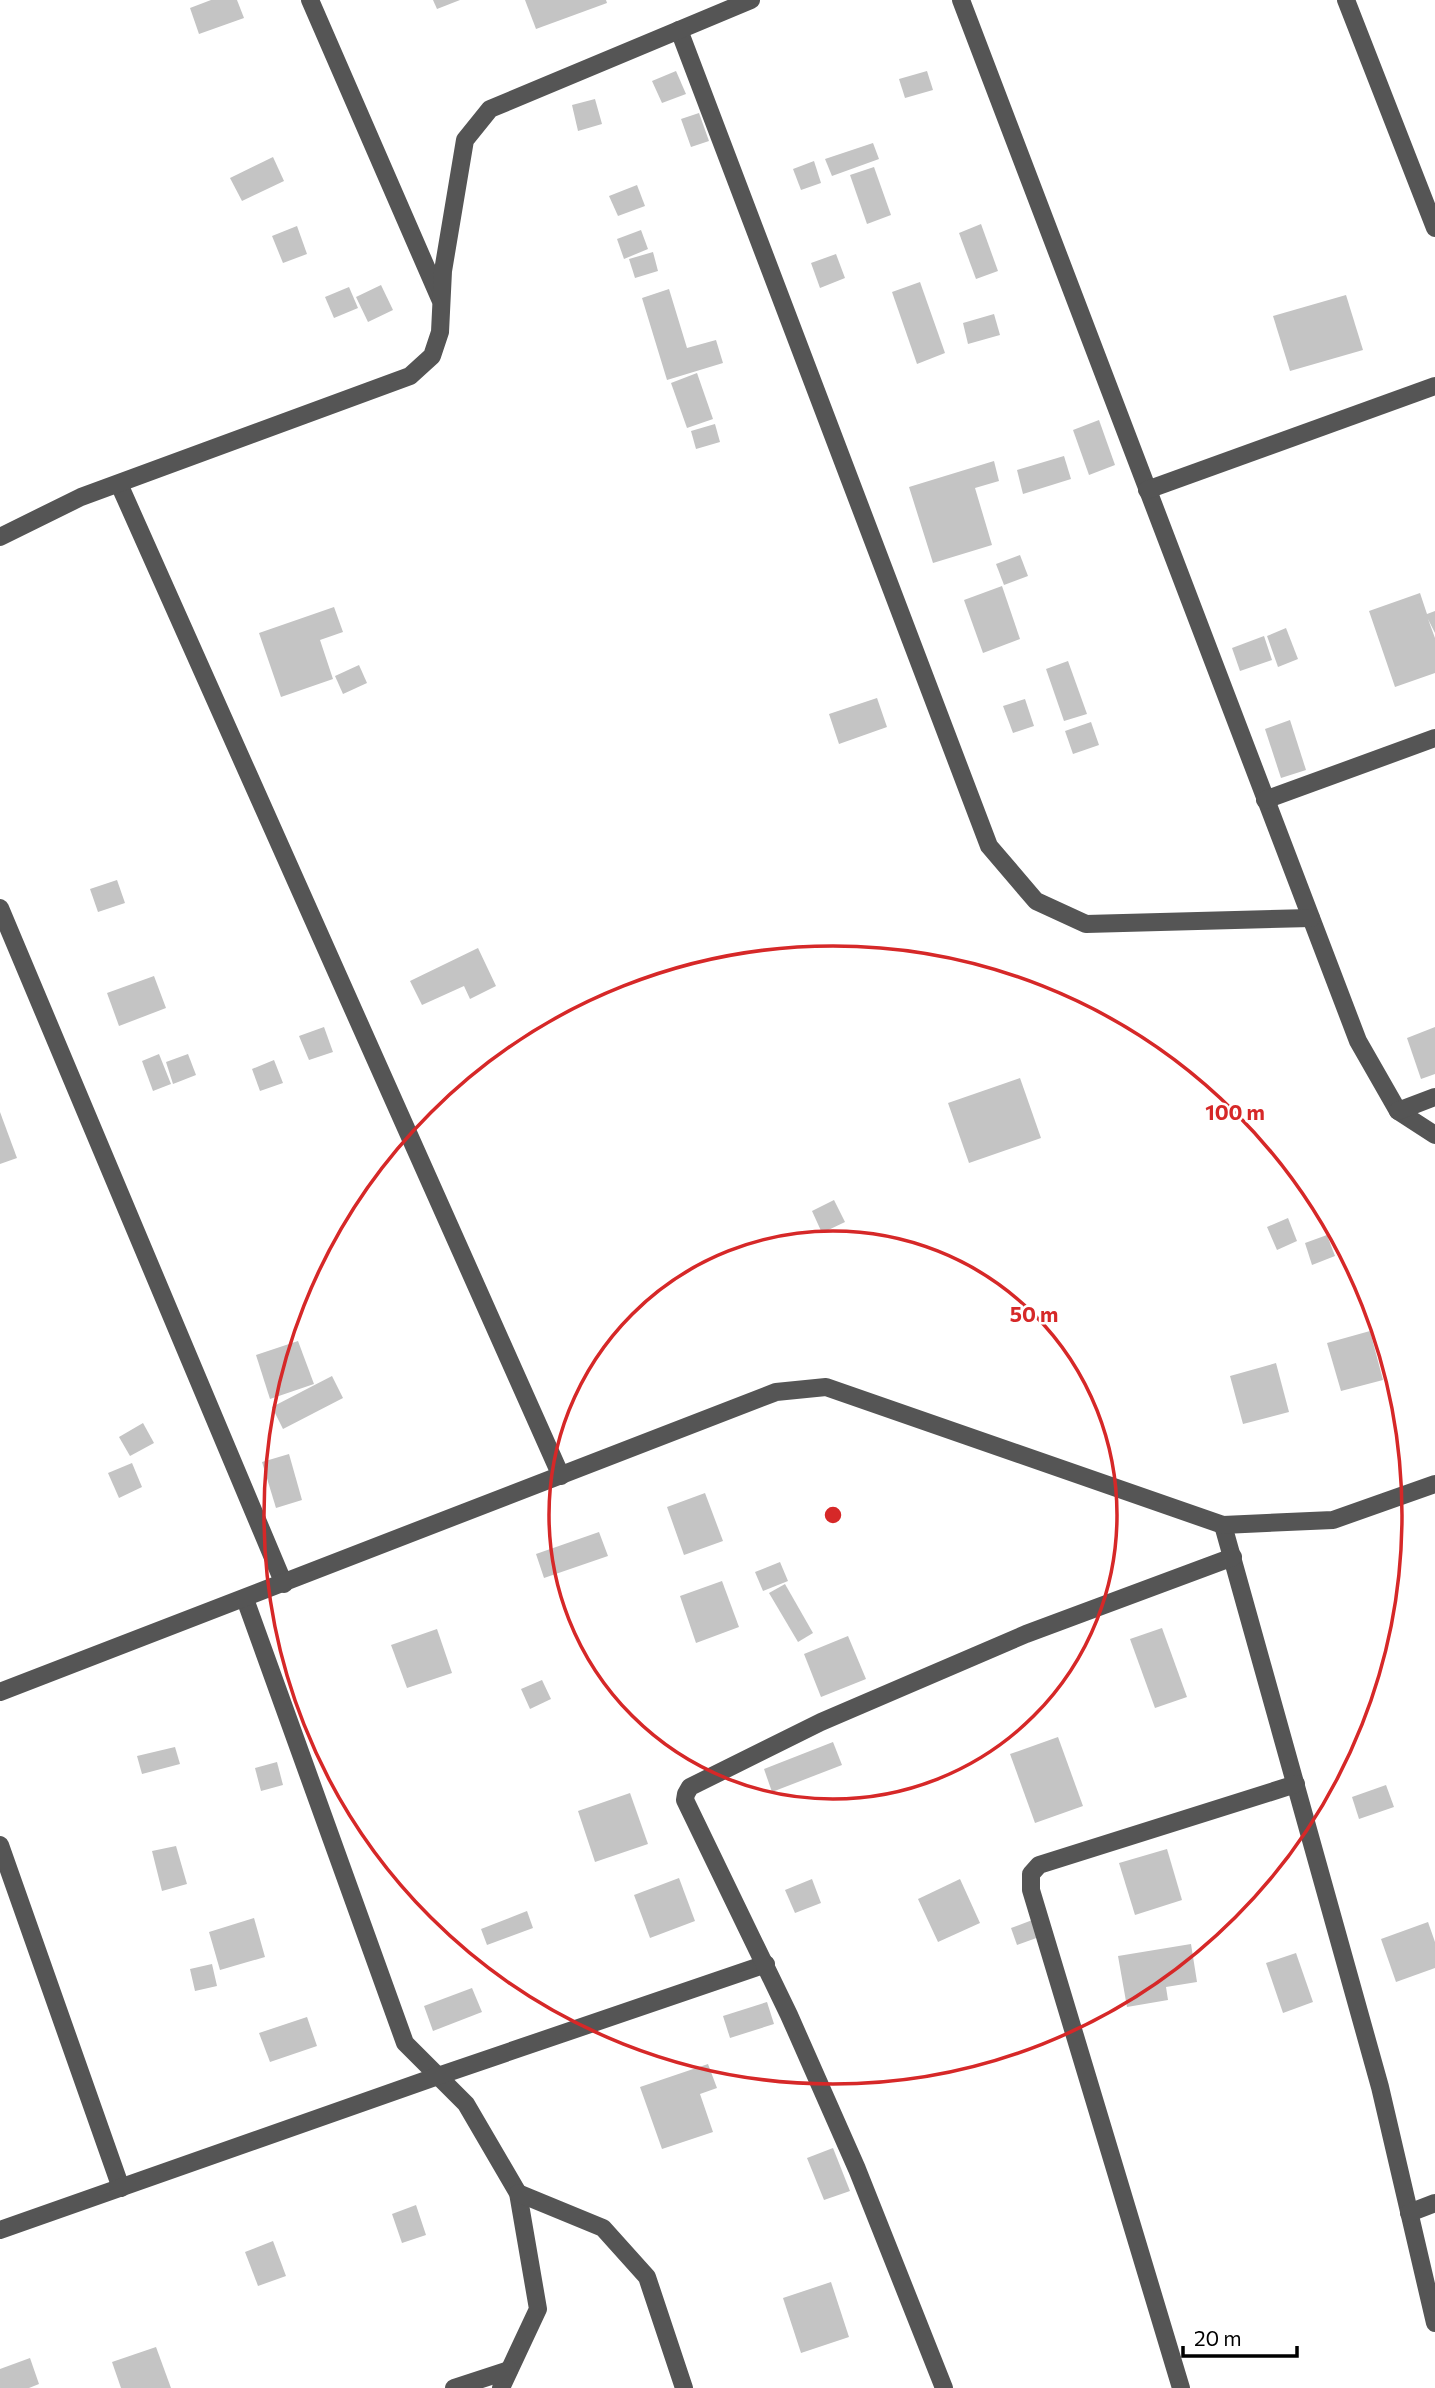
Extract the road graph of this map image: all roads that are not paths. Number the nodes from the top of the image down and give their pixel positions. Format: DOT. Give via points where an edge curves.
graph roads {
  1 [pos="310,0"];
  2 [pos="751,0"];
  3 [pos="961,0"];
  4 [pos="1346,0"];
  5 [pos="680,30"];
  6 [pos="1435,228"];
  7 [pos="442,303"];
  8 [pos="1435,386"];
  9 [pos="119,484"];
  10 [pos="1147,490"];
  11 [pos="0,537"];
  12 [pos="1435,738"];
  13 [pos="1265,800"];
  14 [pos="0,908"];
  15 [pos="1311,918"];
  16 [pos="1435,1097"];
  17 [pos="1398,1111"];
  18 [pos="1435,1135"];
  19 [pos="561,1476"];
  20 [pos="1435,1484"];
  21 [pos="1223,1525"];
  22 [pos="1233,1557"];
  23 [pos="284,1584"];
  24 [pos="246,1599"];
  25 [pos="0,1692"];
  26 [pos="1296,1784"];
  27 [pos="0,1845"];
  28 [pos="766,1964"];
  29 [pos="438,2076"];
  30 [pos="121,2188"];
  31 [pos="519,2193"];
  32 [pos="1435,2203"];
  33 [pos="1409,2213"];
  34 [pos="0,2230"];
  35 [pos="1435,2323"];
  36 [pos="509,2370"];
  37 [pos="454,2388"];
  38 [pos="501,2388"];
  39 [pos="684,2388"];
  40 [pos="944,2388"];
  41 [pos="1181,2388"];
  1 -- 7 [label="street"];
  2 -- 5 [label="street"];
  3 -- 10 [label="street"];
  4 -- 6 [label="street"];
  5 -- 7 [label="street" via="489,109 465,140"];
  5 -- 15 [label="street" via="989,846 1036,901 1086,925"];
  7 -- 9 [label="street" via="432,356 410,376"];
  8 -- 10 [label="street"];
  9 -- 11 [label="street"];
  9 -- 19 [label="street"];
  10 -- 13 [label="street"];
  12 -- 13 [label="street"];
  13 -- 15 [label="street"];
  14 -- 23 [label="street"];
  15 -- 17 [label="street" via="1358,1041"];
  16 -- 17 [label="street"];
  17 -- 18 [label="street"];
  19 -- 21 [label="street" via="776,1392 826,1387"];
  19 -- 23 [label="street"];
  20 -- 21 [label="street" via="1333,1520"];
  21 -- 22 [label="street"];
  22 -- 26 [label="street"];
  22 -- 28 [label="street" via="1026,1634 821,1722 690,1787 685,1800"];
  23 -- 24 [label="street"];
  24 -- 25 [label="street"];
  24 -- 29 [label="street" via="405,2043"];
  26 -- 33 [label="street" via="1380,2087"];
  26 -- 41 [label="street" via="1039,1865 1031,1874 1031,1890"];
  27 -- 30 [label="street"];
  28 -- 29 [label="street"];
  28 -- 40 [label="street" via="857,2169"];
  29 -- 30 [label="street"];
  29 -- 31 [label="street" via="466,2104"];
  30 -- 34 [label="street"];
  31 -- 36 [label="street" via="538,2309"];
  31 -- 39 [label="street" via="603,2228 647,2277"];
  32 -- 33 [label="street"];
  33 -- 35 [label="street"];
  36 -- 37 [label="street"];
  36 -- 38 [label="street"];
}
